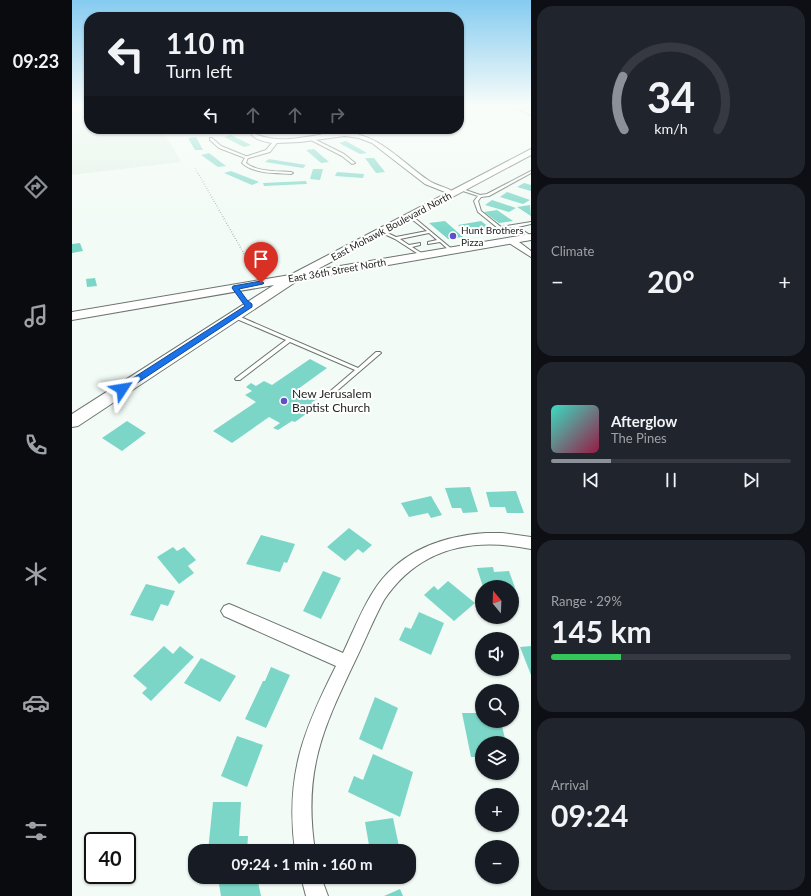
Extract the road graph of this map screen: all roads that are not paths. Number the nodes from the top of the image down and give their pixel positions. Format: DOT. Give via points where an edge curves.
graph roads {
  1 [pos="222,148"];
  2 [pos="271,148"];
  3 [pos="329,148"];
  4 [pos="381,148"];
  5 [pos="531,152"];
  6 [pos="247,158"];
  7 [pos="353,164"];
  8 [pos="531,172"];
  9 [pos="291,173"];
  10 [pos="456,191"];
  11 [pos="480,196"];
  12 [pos="410,216"];
  13 [pos="531,223"];
  14 [pos="515,226"];
  15 [pos="380,232"];
  16 [pos="430,232"];
  17 [pos="396,238"];
  18 [pos="531,238"];
  19 [pos="440,241"];
  20 [pos="512,241"];
  21 [pos="429,243"];
  22 [pos="419,244"];
  23 [pos="409,246"];
  24 [pos="452,251"];
  25 [pos="531,255"];
  26 [pos="424,256"];
  27 [pos="292,278"];
  28 [pos="235,288"];
  29 [pos="250,306"];
  30 [pos="72,316"];
  31 [pos="234,316"];
  32 [pos="290,340"];
  33 [pos="378,353"];
  34 [pos="359,370"];
  35 [pos="238,379"];
  36 [pos="329,395"];
  37 [pos="72,422"];
  38 [pos="531,543"];
  39 [pos="229,611"];
  40 [pos="346,662"];
  41 [pos="304,844"];
  42 [pos="313,884"];
  43 [pos="316,896"];
  1 -- 6 [label="lane"];
  2 -- 6 [label="street"];
  3 -- 7 [label="lane"];
  4 -- 10 [label="street" via="429,185"];
  5 -- 10 [label="street, East Mohawk Boulevard North"];
  6 -- 9 [label="lane" via="244,163 246,166"];
  8 -- 11 [label="lane" via="488,195"];
  10 -- 11 [label="lane"];
  10 -- 12 [label="street, East Mohawk Boulevard North"];
  11 -- 14 [label="lane" via="476,201 479,211 500,228"];
  12 -- 15 [label="street, East Mohawk Boulevard North"];
  12 -- 16 [label="lane"];
  13 -- 14 [label="lane"];
  14 -- 18 [label="lane"];
  15 -- 17 [label="lane"];
  15 -- 27 [label="street, East Mohawk Boulevard North"];
  16 -- 17 [label="lane"];
  16 -- 19 [label="lane"];
  17 -- 23 [label="lane"];
  18 -- 20 [label="street, East 36th Street North"];
  19 -- 21 [label="lane"];
  19 -- 24 [label="lane"];
  20 -- 24 [label="street, East 36th Street North"];
  20 -- 25 [label="street"];
  22 -- 23 [label="lane"];
  23 -- 26 [label="lane"];
  24 -- 26 [label="street, East 36th Street North"];
  26 -- 27 [label="street, East 36th Street North"];
  27 -- 28 [label="street, East 36th Street North"];
  27 -- 29 [label="street, East Mohawk Boulevard North"];
  28 -- 29 [label="street" via="244,302"];
  28 -- 30 [label="street, East 36th Street North"];
  29 -- 31 [label="street, East Mohawk Boulevard North"];
  31 -- 32 [label="lane"];
  31 -- 37 [label="street, East Mohawk Boulevard North"];
  32 -- 34 [label="lane"];
  32 -- 35 [label="lane"];
  33 -- 34 [label="lane"];
  34 -- 36 [label="lane"];
  38 -- 40 [label="street" via="490,538 474,539 437,548 415,559 388,583"];
  39 -- 40 [label="street"];
  40 -- 41 [label="street" via="307,760 300,816"];
  42 -- 43 [label="street"];
}
